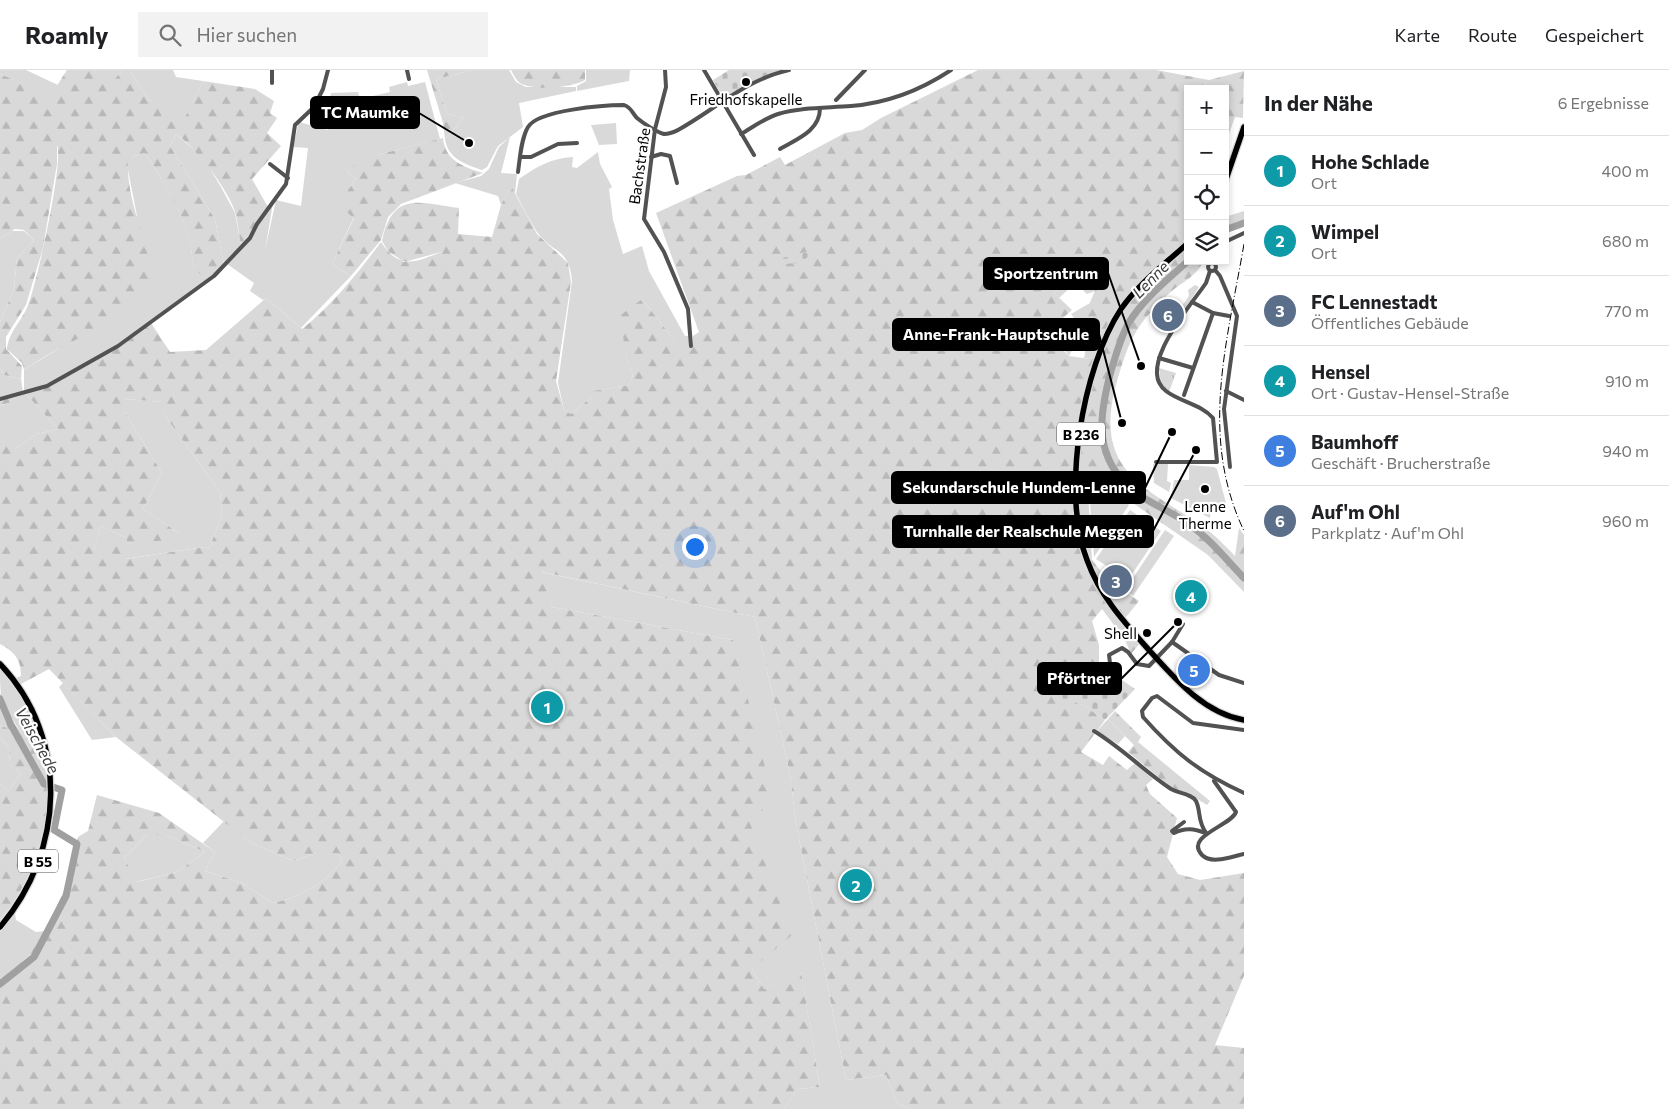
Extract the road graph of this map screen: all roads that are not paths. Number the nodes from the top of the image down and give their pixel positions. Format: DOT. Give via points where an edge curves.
graph roads {
  1 [pos="272,70"];
  2 [pos="328,70"];
  3 [pos="407,70"];
  4 [pos="665,70"];
  5 [pos="704,70"];
  6 [pos="789,70"];
  7 [pos="865,70"];
  8 [pos="951,70"];
  9 [pos="409,79"];
  10 [pos="272,83"];
  11 [pos="836,100"];
  12 [pos="722,102"];
  13 [pos="820,108"];
  14 [pos="1244,128"];
  15 [pos="655,129"];
  16 [pos="741,134"];
  17 [pos="577,144"];
  18 [pos="780,150"];
  19 [pos="754,155"];
  20 [pos="521,157"];
  21 [pos="651,157"];
  22 [pos="270,164"];
  23 [pos="518,172"];
  24 [pos="1227,175"];
  25 [pos="288,178"];
  26 [pos="677,183"];
  27 [pos="1244,233"];
  28 [pos="1229,240"];
  29 [pos="1184,247"];
  30 [pos="1211,265"];
  31 [pos="1215,265"];
  32 [pos="1212,270"];
  33 [pos="1192,302"];
  34 [pos="1213,313"];
  35 [pos="1229,316"];
  36 [pos="691,346"];
  37 [pos="1159,358"];
  38 [pos="1193,368"];
  39 [pos="1226,391"];
  40 [pos="1184,395"];
  41 [pos="0,399"];
  42 [pos="1244,400"];
  43 [pos="1156,462"];
  44 [pos="1230,467"];
  45 [pos="1183,624"];
  46 [pos="1172,642"];
  47 [pos="1156,658"];
  48 [pos="0,664"];
  49 [pos="1111,671"];
  50 [pos="1244,683"];
  51 [pos="1244,720"];
  52 [pos="1244,730"];
  53 [pos="1094,731"];
  54 [pos="1213,779"];
  55 [pos="1244,793"];
  56 [pos="1184,822"];
  57 [pos="1206,834"];
  58 [pos="1244,854"];
  59 [pos="0,927"];
  1 -- 10 [label="street"];
  2 -- 25 [label="street" via="314,107 296,125"];
  3 -- 9 [label="street"];
  4 -- 15 [label="street, Bachstraße" via="666,87"];
  5 -- 12 [label="street"];
  6 -- 12 [label="street" via="763,78"];
  7 -- 11 [label="street"];
  8 -- 13 [label="street" via="924,86 888,99"];
  12 -- 15 [label="street" via="677,131 663,134"];
  12 -- 16 [label="street"];
  13 -- 16 [label="street" via="776,115"];
  13 -- 18 [label="street" via="815,126"];
  14 -- 24 [label="main road"];
  15 -- 20 [label="street" via="624,105 557,112 529,125"];
  15 -- 21 [label="street, Bachstraße"];
  16 -- 19 [label="street"];
  17 -- 20 [label="street" via="558,144 530,157"];
  20 -- 23 [label="street"];
  21 -- 26 [label="street" via="670,156"];
  21 -- 36 [label="street, Bachstraße" via="644,219 664,252 688,309"];
  22 -- 25 [label="street"];
  25 -- 41 [label="street" via="250,238 214,276 124,342 47,386"];
  27 -- 28 [label="street"];
  29 -- 47 [label="main road, B 236" via="1143,283 1123,308 1103,343 1090,384 1077,462 1075,500 1081,543 1094,576 1119,616"];
  30 -- 32 [label="street"];
  31 -- 32 [label="street"];
  32 -- 33 [label="street"];
  32 -- 39 [label="street" via="1220,276 1237,316"];
  33 -- 34 [label="street"];
  33 -- 37 [label="street"];
  34 -- 35 [label="street"];
  34 -- 38 [label="street"];
  37 -- 38 [label="street"];
  37 -- 43 [label="street" via="1156,373 1165,391 1213,418 1217,462"];
  38 -- 40 [label="street"];
  39 -- 42 [label="street"];
  39 -- 44 [label="street" via="1224,414"];
  45 -- 46 [label="street"];
  46 -- 47 [label="street"];
  46 -- 50 [label="street" via="1219,675"];
  47 -- 49 [label="street" via="1149,666 1142,666 1127,650 1119,649 1110,655"];
  47 -- 51 [label="main road, B 236" via="1203,702 1221,713"];
  48 -- 59 [label="main road, B 55" via="23,692 38,721 52,781 48,818 35,870 23,896"];
  52 -- 54 [label="street" via="1194,723 1157,696 1142,710 1143,717 1169,745"];
  53 -- 57 [label="street" via="1113,742 1173,790 1193,798"];
  54 -- 55 [label="street"];
  54 -- 57 [label="street" via="1236,812 1222,826"];
  56 -- 57 [label="street" via="1172,831 1185,828"];
  57 -- 58 [label="street" via="1199,846 1207,859"];
}
